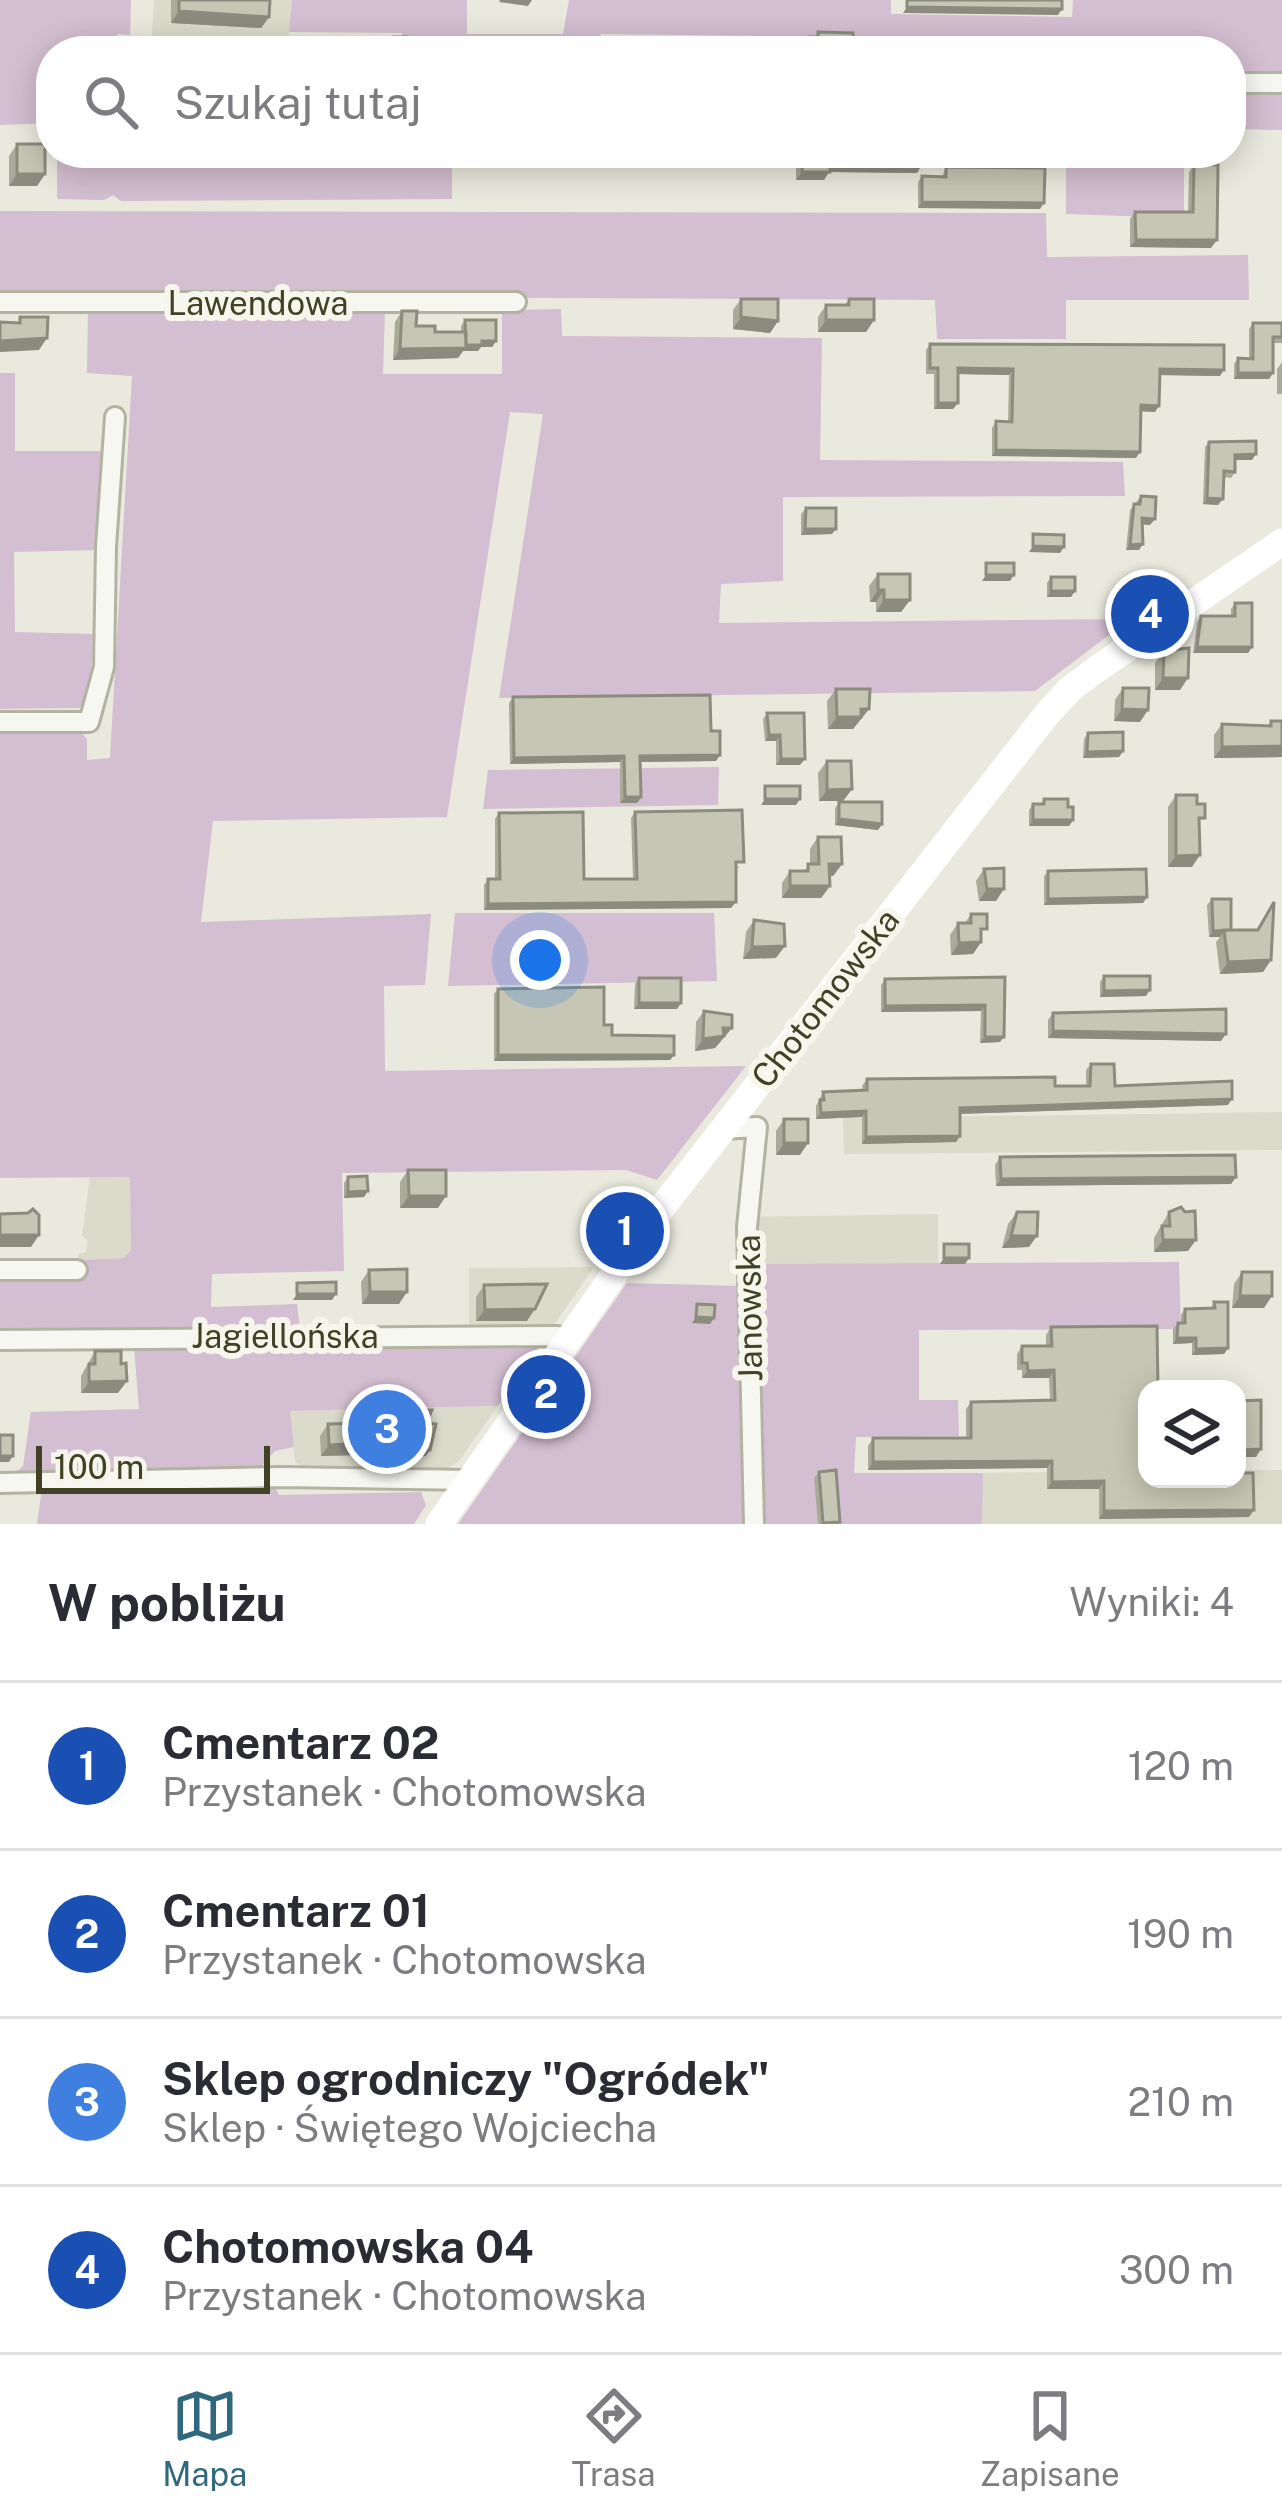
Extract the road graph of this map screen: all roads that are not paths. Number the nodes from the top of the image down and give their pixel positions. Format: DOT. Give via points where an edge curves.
graph roads {
  1 [pos="1246,83"];
  2 [pos="1282,83"];
  3 [pos="0,302"];
  4 [pos="516,302"];
  5 [pos="115,417"];
  6 [pos="1282,542"];
  7 [pos="0,722"];
  8 [pos="722,1129"];
  9 [pos="0,1270"];
  10 [pos="77,1270"];
  11 [pos="569,1339"];
  12 [pos="0,1340"];
  13 [pos="471,1480"];
  14 [pos="0,1483"];
  15 [pos="439,1524"];
  16 [pos="754,1524"];
  1 -- 2 [label="street"];
  3 -- 4 [label="street, Lawendowa"];
  5 -- 7 [label="street" via="104,667 88,722"];
  6 -- 8 [label="street, Chotomowska" via="1070,689"];
  8 -- 11 [label="street, Chotomowska"];
  8 -- 16 [label="street, Janowska" via="757,1126 747,1227"];
  9 -- 10 [label="street"];
  11 -- 12 [label="street, Jagiellońska"];
  11 -- 13 [label="street, Chotomowska"];
  13 -- 14 [label="street"];
  13 -- 15 [label="street, Chotomowska"];
}
